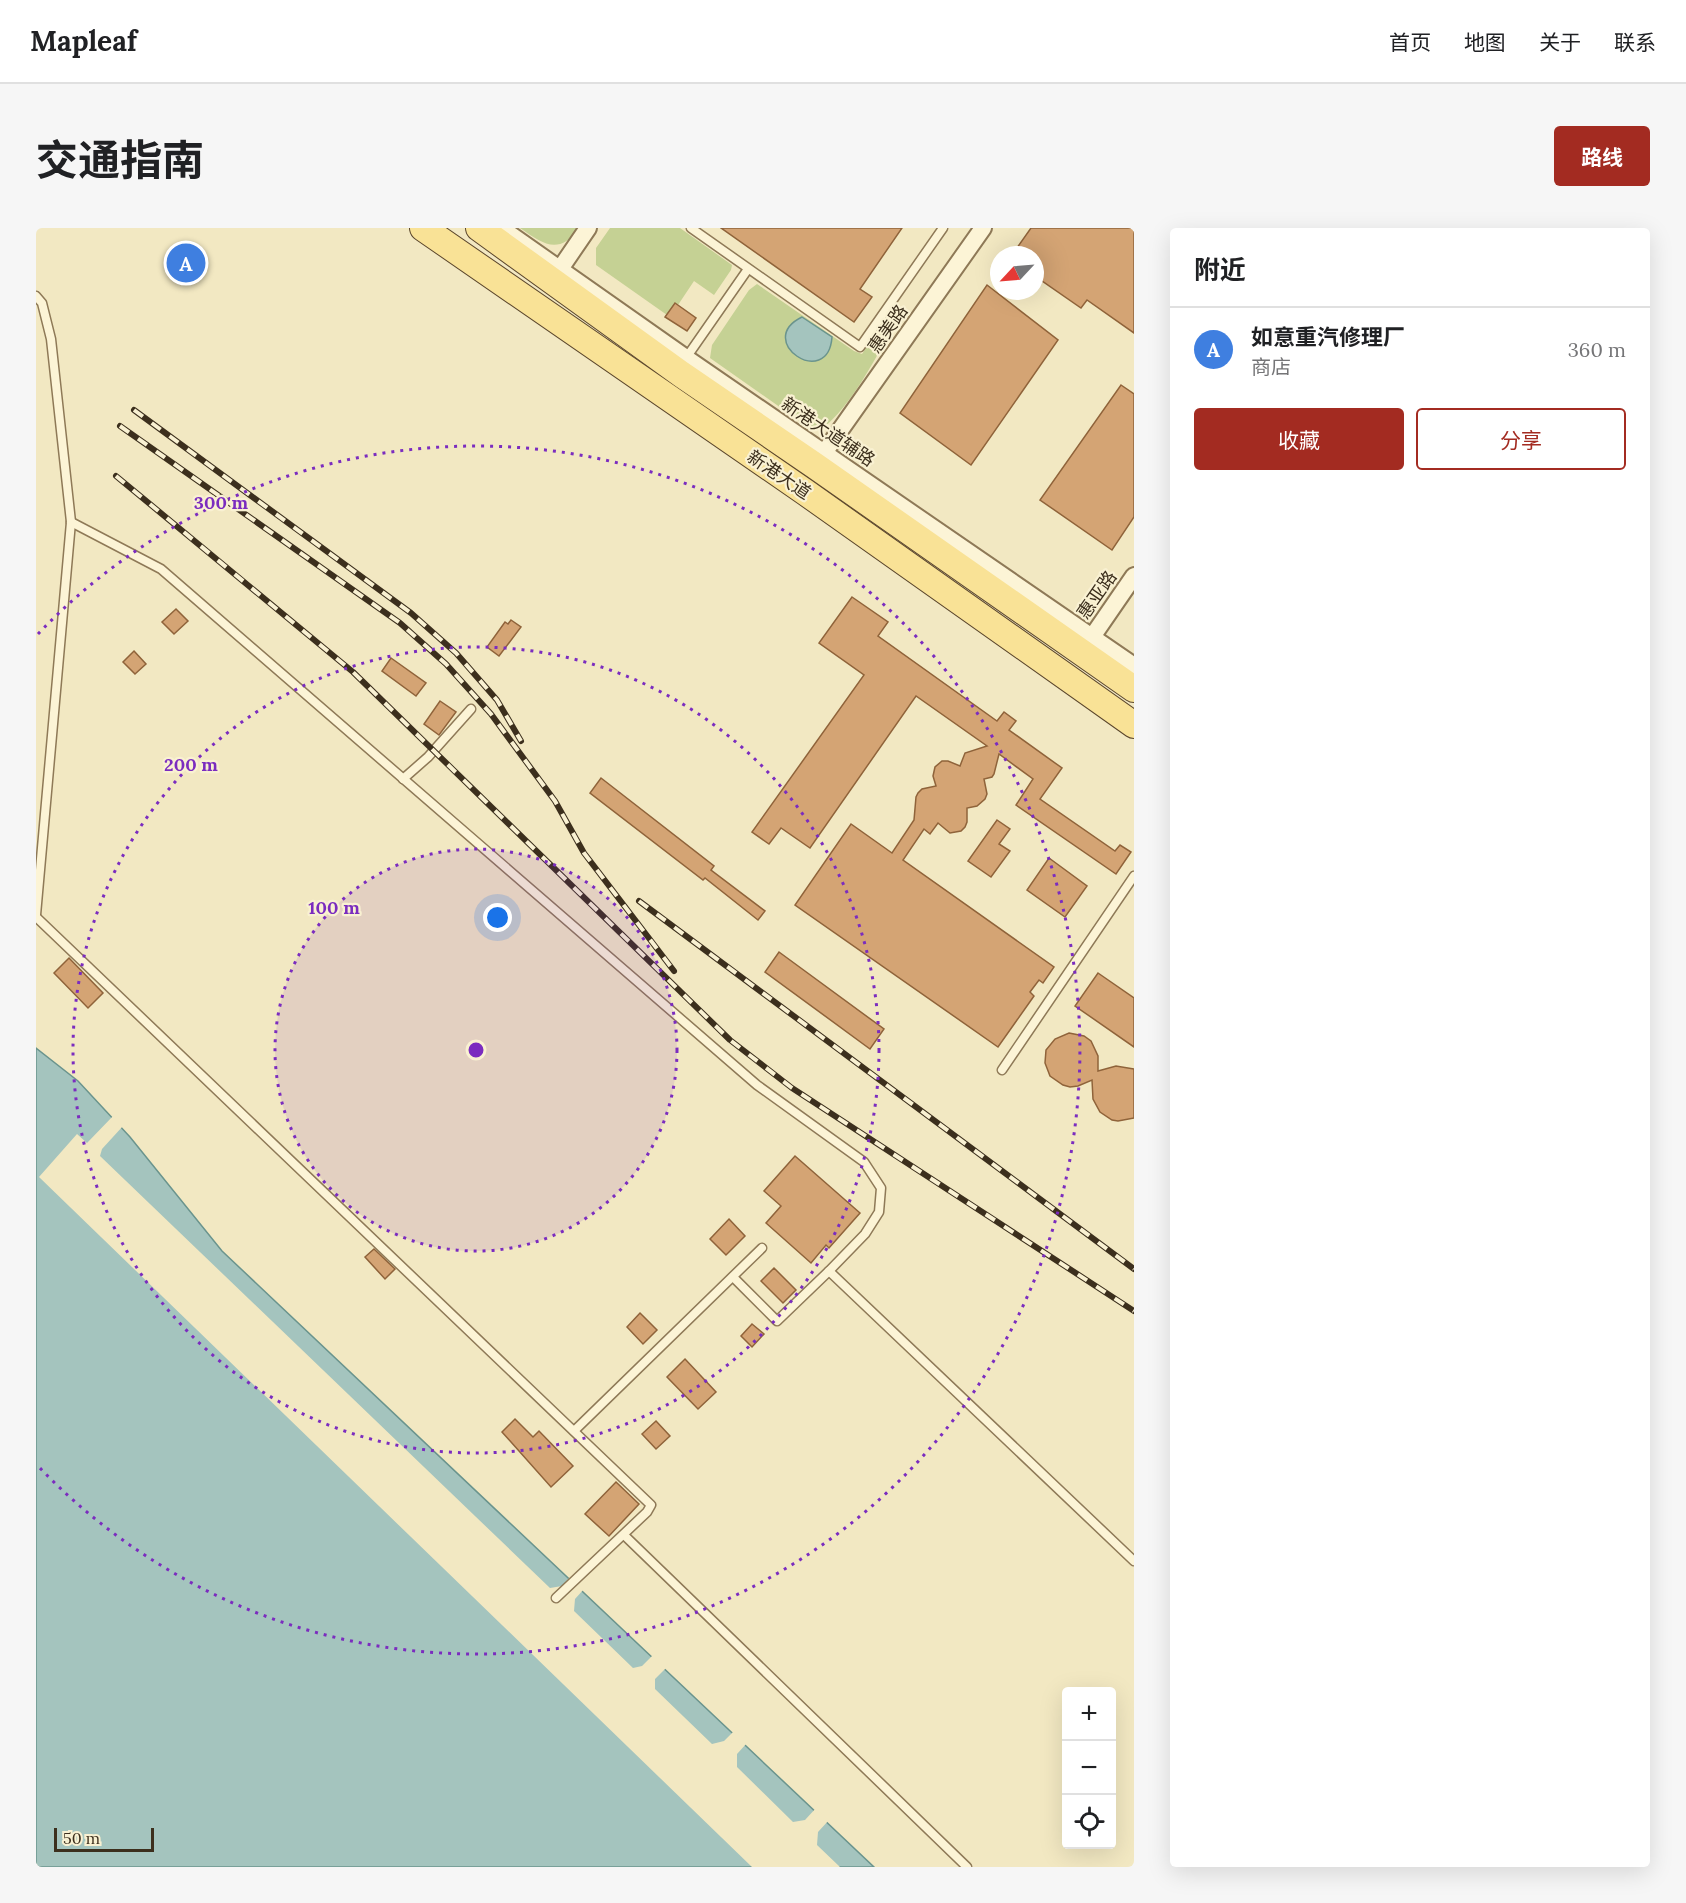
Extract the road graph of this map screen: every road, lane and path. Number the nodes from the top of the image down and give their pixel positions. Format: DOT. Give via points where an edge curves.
graph roads {
  1 [pos="423,228"];
  2 [pos="479,228"];
  3 [pos="501,228"];
  4 [pos="588,228"];
  5 [pos="691,228"];
  6 [pos="943,228"];
  7 [pos="982,228"];
  8 [pos="560,269"];
  9 [pos="748,269"];
  10 [pos="36,296"];
  11 [pos="686,358"];
  12 [pos="825,453"];
  13 [pos="71,522"];
  14 [pos="1134,576"];
  15 [pos="1092,637"];
  16 [pos="1134,666"];
  17 [pos="1134,689"];
  18 [pos="471,709"];
  19 [pos="1134,725"];
  20 [pos="403,779"];
  21 [pos="1134,876"];
  22 [pos="36,916"];
  23 [pos="1002,1070"];
  24 [pos="762,1248"];
  25 [pos="829,1271"];
  26 [pos="733,1277"];
  27 [pos="574,1431"];
  28 [pos="624,1535"];
  29 [pos="1134,1561"];
  30 [pos="556,1598"];
  31 [pos="967,1867"];
  1 -- 19 [label="main road, 新港大道"];
  2 -- 17 [label="main road, 新港大道" via="681,374"];
  3 -- 8 [label="street, 新港大道辅路"];
  4 -- 8 [label="street"];
  5 -- 9 [label="lane"];
  6 -- 9 [label="lane" via="860,347"];
  7 -- 12 [label="street, 惠美路"];
  8 -- 11 [label="street, 新港大道辅路"];
  9 -- 11 [label="lane"];
  10 -- 13 [label="lane" via="42,303 51,339"];
  11 -- 12 [label="street, 新港大道辅路"];
  12 -- 15 [label="street, 新港大道辅路"];
  13 -- 20 [label="lane" via="160,569"];
  13 -- 22 [label="lane"];
  14 -- 15 [label="street, 惠亚路"];
  15 -- 16 [label="street, 新港大道辅路"];
  18 -- 20 [label="lane"];
  20 -- 25 [label="lane" via="757,1085 864,1162 880,1188 879,1212 865,1234"];
  21 -- 23 [label="lane"];
  22 -- 27 [label="lane"];
  24 -- 26 [label="lane"];
  25 -- 26 [label="lane" via="777,1321"];
  25 -- 29 [label="lane"];
  26 -- 27 [label="lane"];
  27 -- 28 [label="lane" via="651,1506"];
  28 -- 30 [label="lane"];
  28 -- 31 [label="lane"];
}
